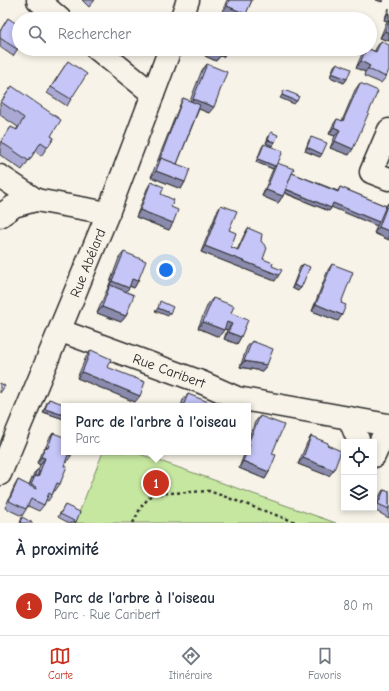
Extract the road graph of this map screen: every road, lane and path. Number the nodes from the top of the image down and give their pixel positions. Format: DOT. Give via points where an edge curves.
graph roads {
  1 [pos="38,0"];
  2 [pos="188,0"];
  3 [pos="52,12"];
  4 [pos="184,12"];
  5 [pos="106,56"];
  6 [pos="167,56"];
  7 [pos="153,94"];
  8 [pos="388,134"];
  9 [pos="0,176"];
  10 [pos="389,179"];
  11 [pos="36,200"];
  12 [pos="108,213"];
  13 [pos="0,216"];
  14 [pos="61,331"];
  15 [pos="349,418"];
  16 [pos="358,439"];
  17 [pos="377,449"];
  18 [pos="0,474"];
  19 [pos="133,523"];
  20 [pos="298,523"];
  1 -- 3 [label="street"];
  2 -- 4 [label="street"];
  5 -- 7 [label="street"];
  6 -- 7 [label="street, Rue Abélard"];
  7 -- 12 [label="street, Rue Abélard"];
  8 -- 10 [label="street" via="371,172"];
  9 -- 11 [label="street"];
  11 -- 12 [label="street"];
  11 -- 13 [label="street" via="14,206"];
  12 -- 14 [label="street, Rue Abélard"];
  14 -- 15 [label="street, Rue Caribert" via="201,382 237,398"];
  14 -- 18 [label="street, Rue Abélard"];
  15 -- 16 [label="street"];
  15 -- 17 [label="street, Rue Caribert" via="388,425"];
  19 -- 20 [label="path" via="141,507 152,494 209,491"];
}
